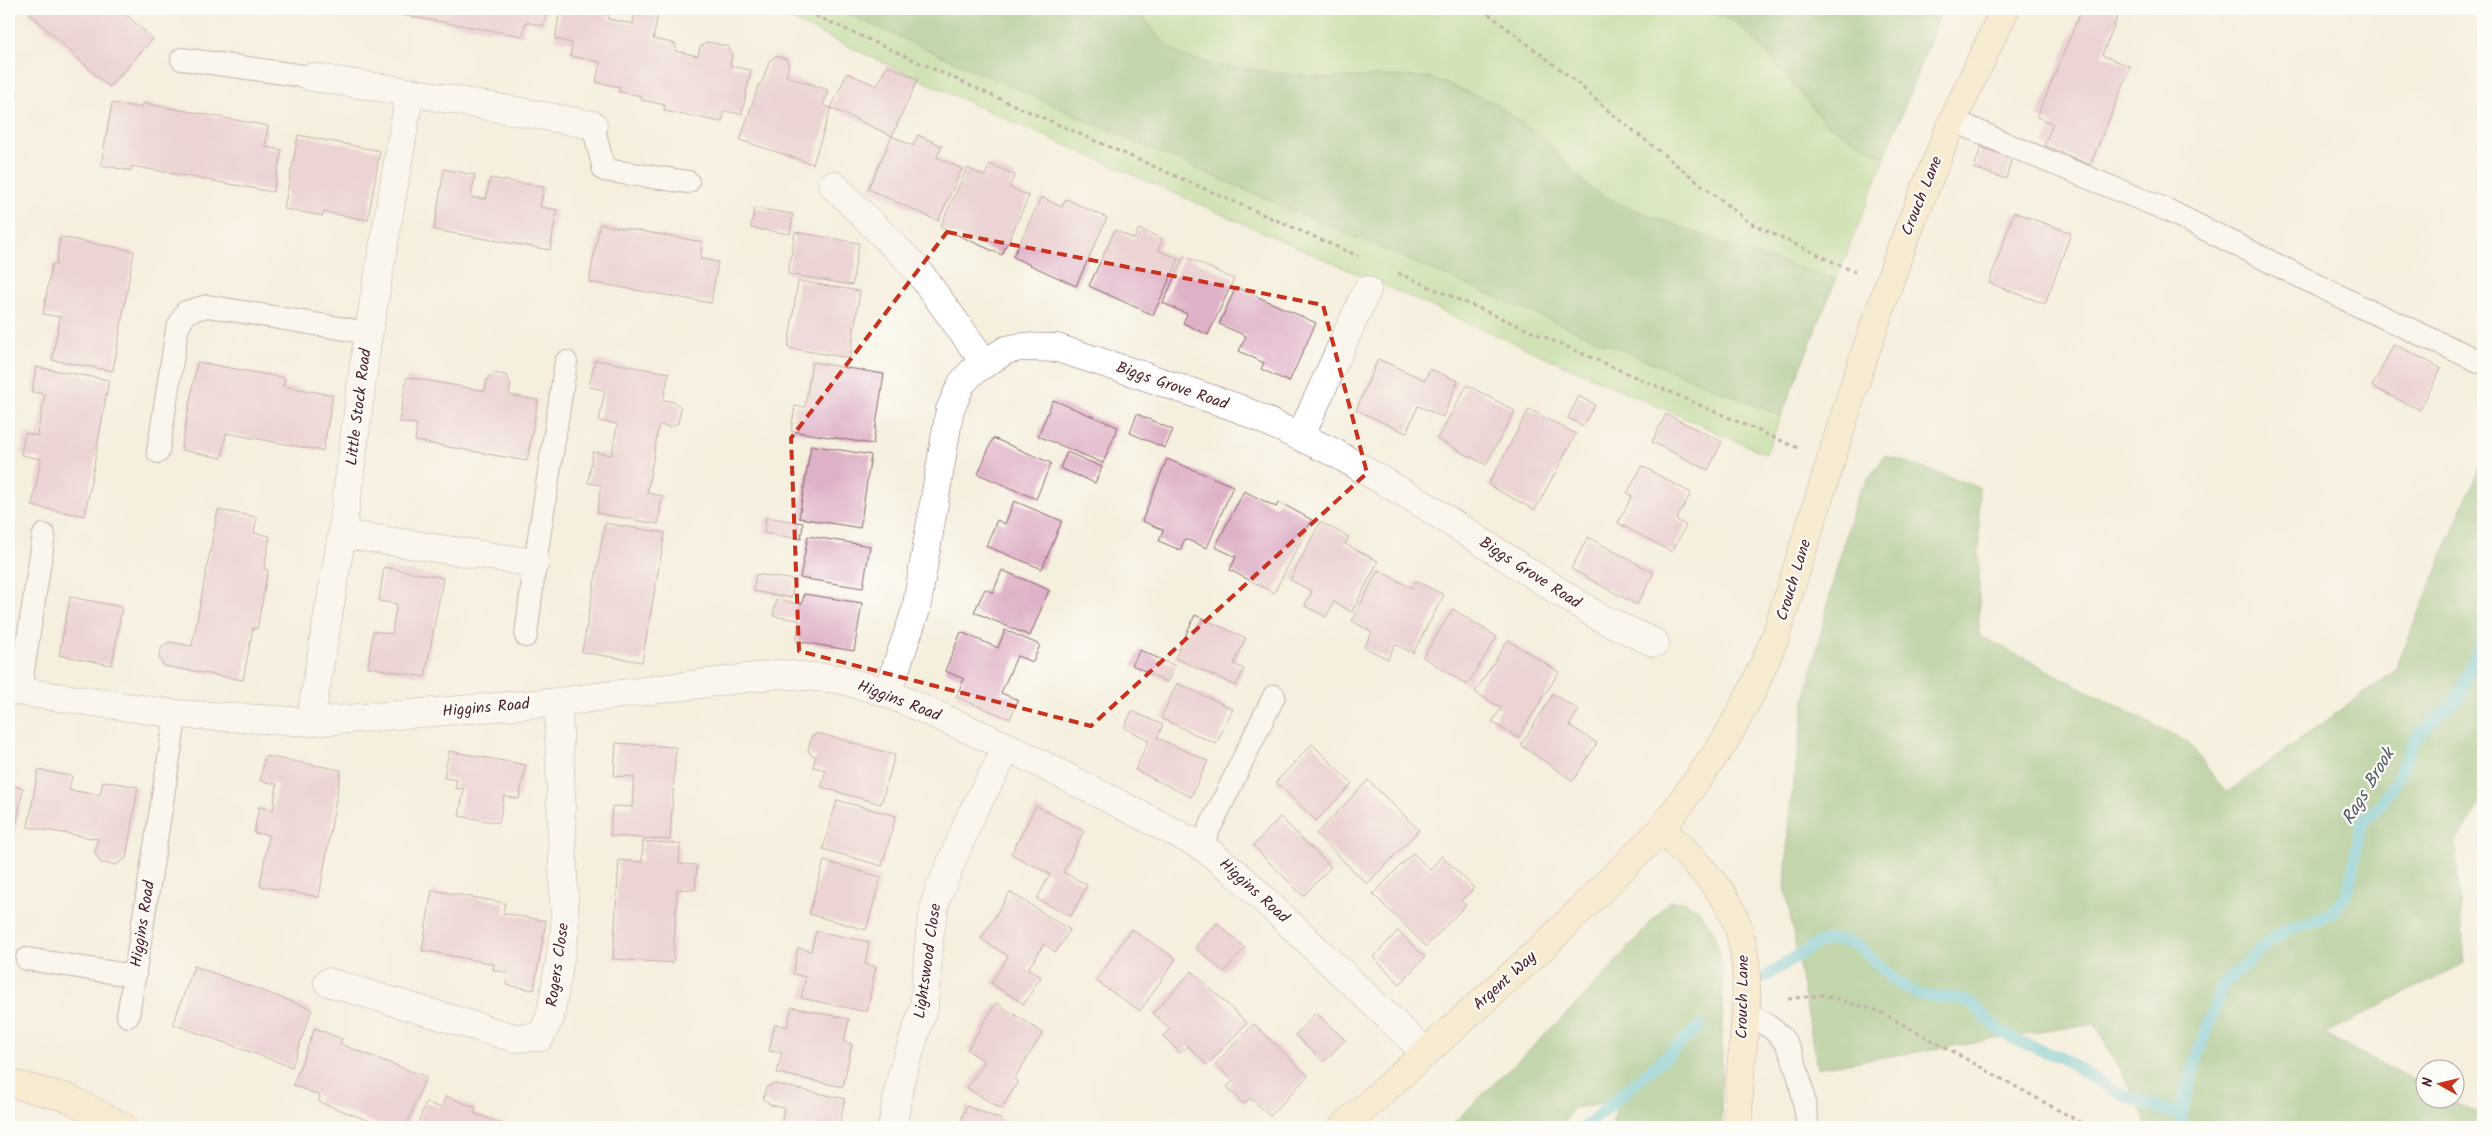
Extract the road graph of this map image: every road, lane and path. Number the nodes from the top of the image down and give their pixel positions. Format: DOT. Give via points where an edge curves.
graph roads {
  1 [pos="801,9"];
  2 [pos="1482,9"];
  3 [pos="2005,9"];
  4 [pos="182,59"];
  5 [pos="311,77"];
  6 [pos="410,92"];
  7 [pos="1953,120"];
  8 [pos="593,125"];
  9 [pos="688,182"];
  10 [pos="833,185"];
  11 [pos="1365,259"];
  12 [pos="1392,271"];
  13 [pos="1888,287"];
  14 [pos="1367,290"];
  15 [pos="369,333"];
  16 [pos="566,362"];
  17 [pos="985,362"];
  18 [pos="2483,362"];
  19 [pos="1301,435"];
  20 [pos="158,452"];
  21 [pos="1831,462"];
  22 [pos="342,534"];
  23 [pos="44,535"];
  24 [pos="535,563"];
  25 [pos="526,636"];
  26 [pos="1655,643"];
  27 [pos="14,690"];
  28 [pos="887,693"];
  29 [pos="1274,696"];
  30 [pos="558,702"];
  31 [pos="176,714"];
  32 [pos="310,722"];
  33 [pos="1008,747"];
  34 [pos="1662,830"];
  35 [pos="1201,846"];
  36 [pos="27,959"];
  37 [pos="135,976"];
  38 [pos="328,982"];
  39 [pos="1745,1013"];
  40 [pos="128,1016"];
  41 [pos="1426,1053"];
  42 [pos="9,1083"];
  43 [pos="124,1127"];
  44 [pos="892,1127"];
  45 [pos="1343,1127"];
  46 [pos="1738,1127"];
  47 [pos="1808,1127"];
  48 [pos="2090,1127"];
  1 -- 11 [label="path"];
  2 -- 13 [label="path" via="1750,223"];
  3 -- 7 [label="street, Crouch Lane"];
  4 -- 5 [label="lane"];
  5 -- 6 [label="street"];
  6 -- 8 [label="street"];
  6 -- 15 [label="street, Little Stock Road"];
  7 -- 13 [label="street, Crouch Lane" via="1900,248"];
  7 -- 18 [label="lane" via="2167,210 2359,306"];
  8 -- 9 [label="lane" via="604,170"];
  10 -- 17 [label="street" via="916,268"];
  12 -- 21 [label="path"];
  13 -- 21 [label="street, Crouch Lane"];
  14 -- 19 [label="street"];
  15 -- 20 [label="lane" via="207,306 186,312 177,328"];
  15 -- 22 [label="street, Little Stock Road"];
  16 -- 24 [label="lane"];
  17 -- 19 [label="street, Biggs Grove Road" via="1006,350 1021,347 1057,348 1238,408"];
  17 -- 28 [label="street, Biggs Grove Road" via="962,383 950,409 916,610"];
  19 -- 26 [label="street, Biggs Grove Road" via="1421,502 1599,617"];
  21 -- 34 [label="street, Crouch Lane" via="1775,638 1752,691 1725,741"];
  22 -- 24 [label="street"];
  22 -- 32 [label="street, Little Stock Road"];
  23 -- 27 [label="lane"];
  24 -- 25 [label="lane"];
  27 -- 31 [label="street, Higgins Road"];
  28 -- 30 [label="street, Higgins Road" via="839,679 779,674"];
  28 -- 33 [label="street, Higgins Road"];
  29 -- 35 [label="lane"];
  30 -- 32 [label="street, Higgins Road"];
  30 -- 38 [label="street, Rogers Close" via="565,930 550,1018 540,1037 514,1038"];
  31 -- 32 [label="street, Higgins Road"];
  31 -- 37 [label="lane, Higgins Road"];
  33 -- 35 [label="street, Higgins Road"];
  33 -- 44 [label="street, Lightswood Close" via="971,815 936,899 924,1007 902,1074"];
  34 -- 39 [label="street, Crouch Lane" via="1706,874 1724,897 1738,925 1746,959"];
  34 -- 41 [label="street, Argent Way" via="1544,946"];
  35 -- 41 [label="street, Higgins Road" via="1236,872"];
  36 -- 37 [label="lane"];
  37 -- 40 [label="lane, Higgins Road"];
  39 -- 46 [label="street, Crouch Lane"];
  39 -- 47 [label="lane" via="1770,1026 1784,1040 1801,1082"];
  39 -- 48 [label="path" via="1780,1000 1822,995 1877,1010"];
  41 -- 45 [label="street, Argent Way"];
  42 -- 43 [label="street" via="68,1098"];
}
